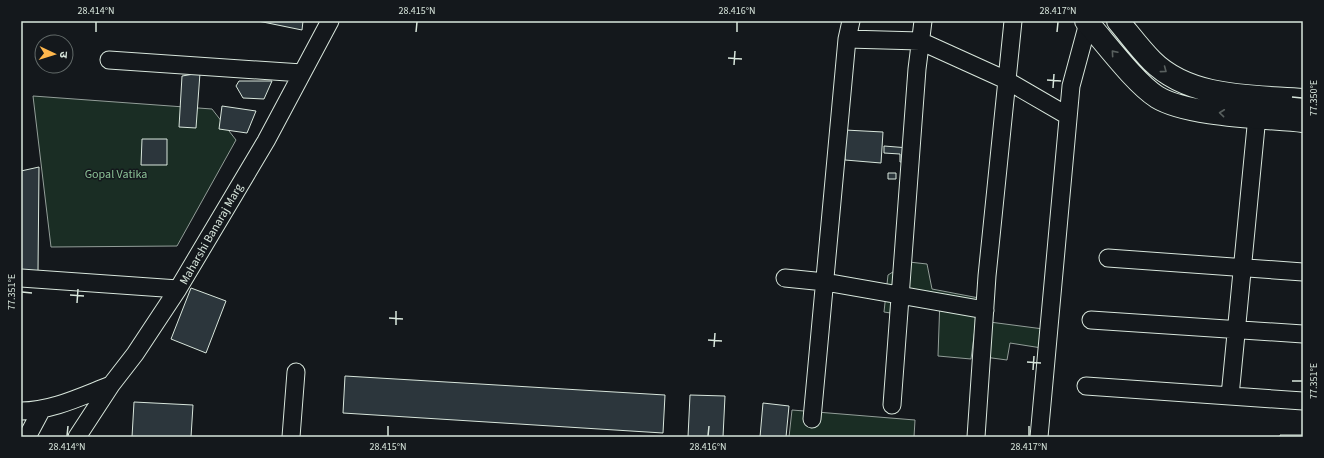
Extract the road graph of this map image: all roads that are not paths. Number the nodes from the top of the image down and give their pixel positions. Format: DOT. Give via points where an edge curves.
graph roads {
  1 [pos="330,21"];
  2 [pos="851,21"];
  3 [pos="923,21"];
  4 [pos="1013,21"];
  5 [pos="1118,21"];
  6 [pos="1087,22"];
  7 [pos="847,39"];
  8 [pos="920,41"];
  9 [pos="109,60"];
  10 [pos="302,73"];
  11 [pos="1006,80"];
  12 [pos="1303,100"];
  13 [pos="1068,116"];
  14 [pos="1257,116"];
  15 [pos="1303,121"];
  16 [pos="1108,258"];
  17 [pos="1242,268"];
  18 [pos="1303,272"];
  19 [pos="21,278"];
  20 [pos="785,278"];
  21 [pos="825,282"];
  22 [pos="178,290"];
  23 [pos="900,297"];
  24 [pos="985,310"];
  25 [pos="1091,320"];
  26 [pos="1236,329"];
  27 [pos="1303,334"];
  28 [pos="296,372"];
  29 [pos="111,385"];
  30 [pos="1086,386"];
  31 [pos="1230,396"];
  32 [pos="1303,401"];
  33 [pos="892,405"];
  34 [pos="42,409"];
  35 [pos="21,411"];
  36 [pos="812,418"];
  37 [pos="27,437"];
  38 [pos="77,437"];
  39 [pos="291,437"];
  40 [pos="976,437"];
  41 [pos="1039,437"];
  1 -- 10 [label="street, Maharshi Banaraj Marg"];
  2 -- 7 [label="street"];
  3 -- 8 [label="street"];
  4 -- 11 [label="street"];
  5 -- 12 [label="street, one-way" via="1152,62 1172,76 1218,93"];
  6 -- 13 [label="street" via="1071,86"];
  14 -- 6 [label="street, one-way" via="1177,106 1157,97 1141,83"];
  7 -- 8 [label="street"];
  7 -- 21 [label="street"];
  8 -- 11 [label="street"];
  8 -- 23 [label="street"];
  9 -- 10 [label="street"];
  10 -- 22 [label="street, Maharshi Banaraj Marg" via="266,141"];
  11 -- 13 [label="street"];
  11 -- 24 [label="street"];
  13 -- 41 [label="street"];
  14 -- 15 [label="street"];
  14 -- 17 [label="street"];
  16 -- 17 [label="street"];
  17 -- 18 [label="street"];
  17 -- 26 [label="street"];
  19 -- 22 [label="street"];
  20 -- 21 [label="street"];
  21 -- 23 [label="street"];
  21 -- 36 [label="street"];
  22 -- 29 [label="street, Maharshi Banaraj Marg"];
  23 -- 24 [label="street"];
  23 -- 33 [label="street"];
  24 -- 40 [label="street"];
  25 -- 26 [label="street"];
  26 -- 27 [label="street"];
  26 -- 31 [label="street"];
  28 -- 39 [label="street"];
  29 -- 34 [label="street"];
  29 -- 38 [label="street, Maharshi Banaraj Marg"];
  30 -- 31 [label="street"];
  31 -- 32 [label="street"];
  34 -- 35 [label="street"];
  34 -- 37 [label="street"];
}
